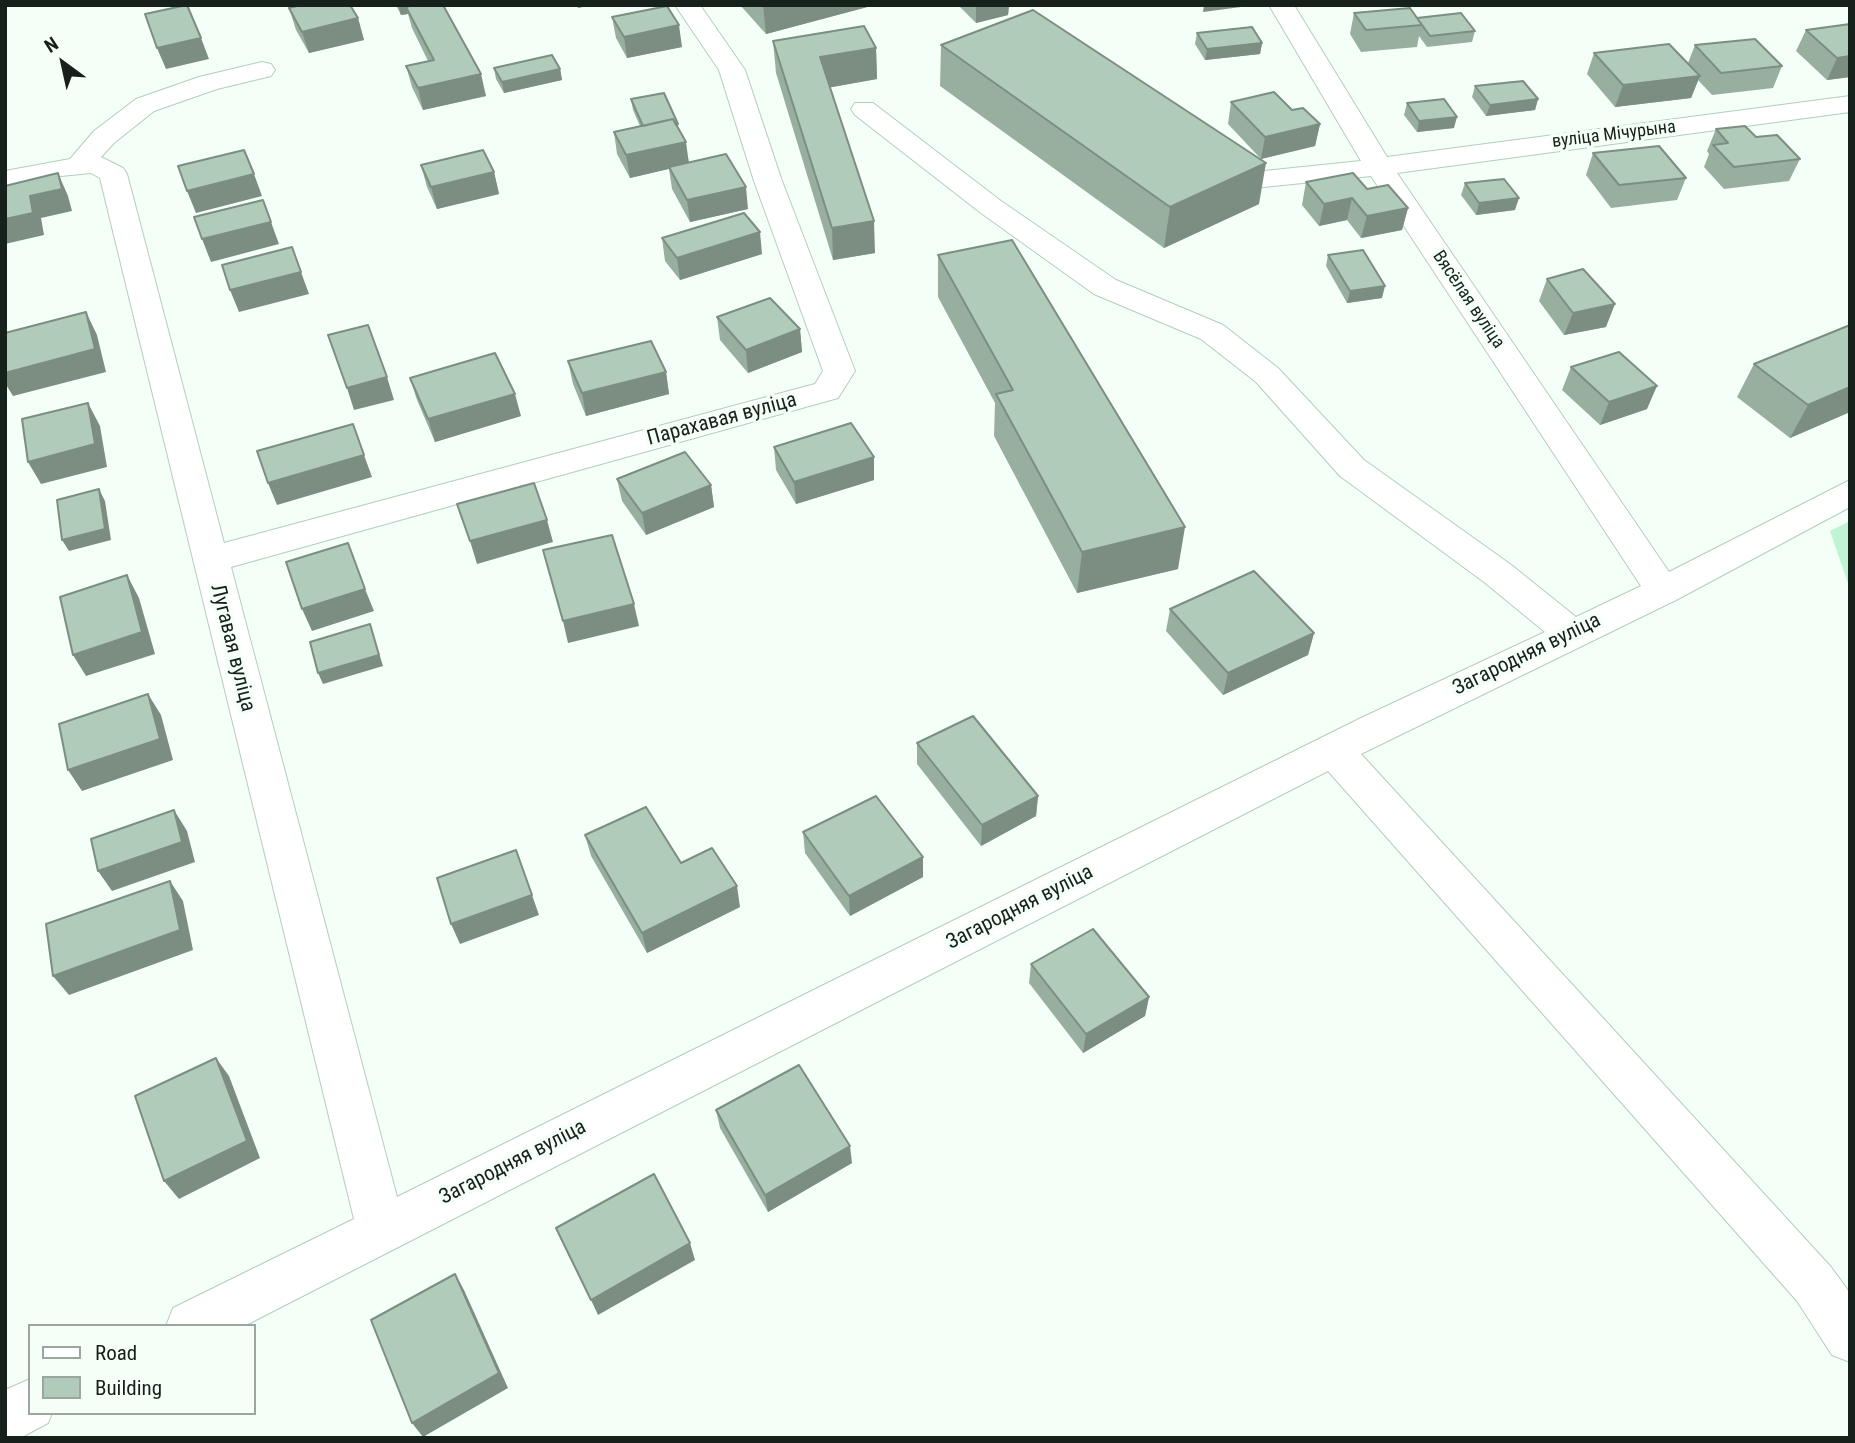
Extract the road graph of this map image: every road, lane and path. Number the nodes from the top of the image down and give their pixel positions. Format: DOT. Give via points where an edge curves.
graph roads {
  1 [pos="687,5"];
  2 [pos="1281,5"];
  3 [pos="262,70"];
  4 [pos="1850,104"];
  5 [pos="864,109"];
  6 [pos="1189,143"];
  7 [pos="1378,165"];
  8 [pos="78,166"];
  9 [pos="5,180"];
  10 [pos="1850,492"];
  11 [pos="210,561"];
  12 [pos="1663,591"];
  13 [pos="1571,633"];
  14 [pos="1333,750"];
  15 [pos="381,1230"];
  16 [pos="195,1324"];
  17 [pos="1850,1336"];
  18 [pos="28,1406"];
  19 [pos="5,1418"];
  1 -- 11 [label="street, Парахавая вуліца" via="732,70 768,181 832,346 839,371 827,391"];
  2 -- 7 [label="street, Вясёлая вуліца"];
  3 -- 8 [label="street" via="145,105 104,137"];
  4 -- 7 [label="street, вуліца Мічурына"];
  5 -- 13 [label="street" via="1105,287 1212,332 1267,374 1352,468"];
  6 -- 7 [label="street, вуліца Мічурына" via="1232,175 1254,180"];
  7 -- 12 [label="street, Вясёлая вуліца"];
  8 -- 9 [label="street, Лугавая вуліца"];
  8 -- 11 [label="street, Лугавая вуліца" via="96,164 113,174"];
  10 -- 12 [label="street, Загародняя вуліца"];
  11 -- 15 [label="street, Лугавая вуліца"];
  12 -- 13 [label="street, Загародняя вуліца"];
  13 -- 14 [label="street, Загародняя вуліца"];
  14 -- 15 [label="street, Загародняя вуліца"];
  14 -- 17 [label="street" via="1814,1284"];
  15 -- 16 [label="street, Загародняя вуліца"];
  18 -- 19 [label="street"];
}
